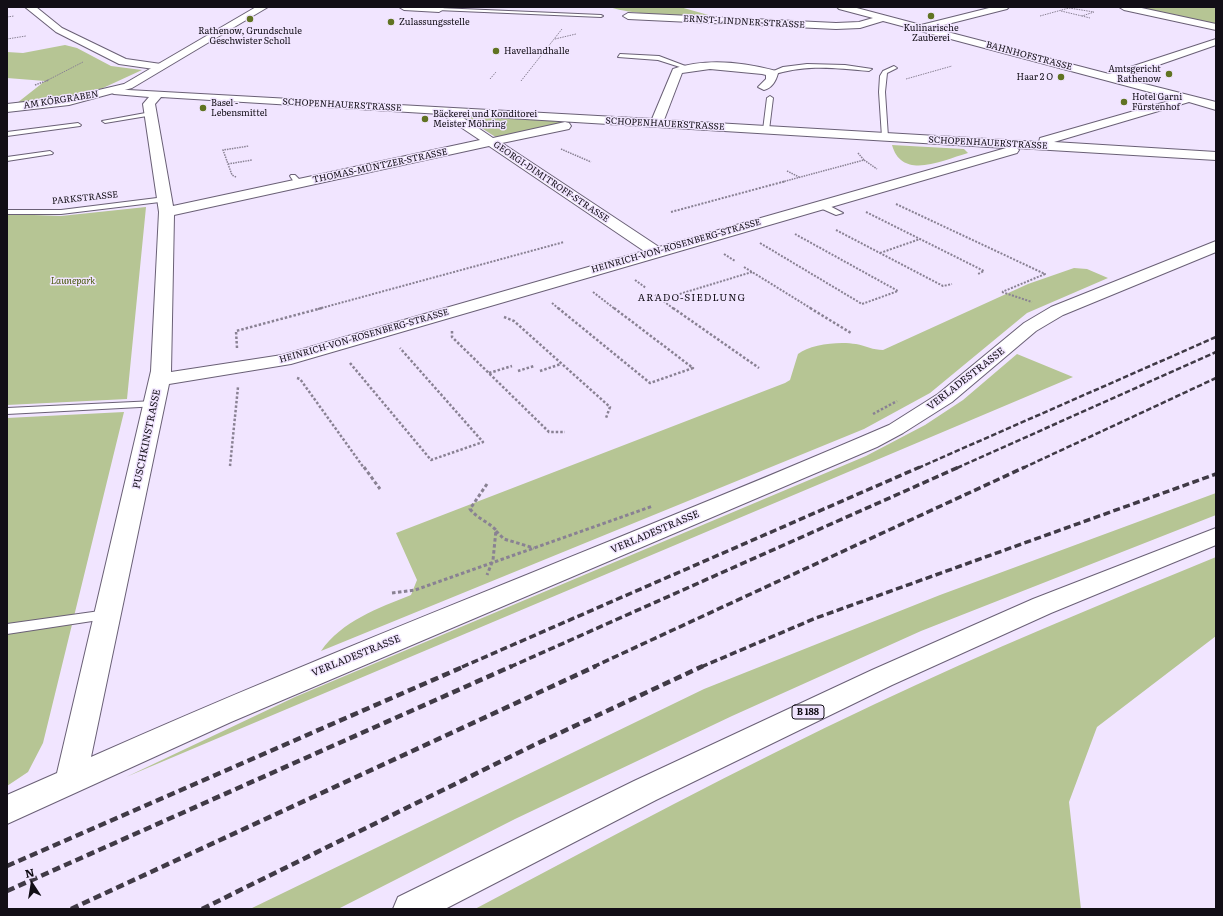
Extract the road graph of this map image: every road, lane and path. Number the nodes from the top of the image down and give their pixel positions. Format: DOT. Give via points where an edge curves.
graph roads {
  1 [pos="30,7"];
  2 [pos="263,7"];
  3 [pos="404,7"];
  4 [pos="842,7"];
  5 [pos="1004,7"];
  6 [pos="1124,7"];
  7 [pos="439,8"];
  8 [pos="1059,11"];
  9 [pos="574,14"];
  10 [pos="601,16"];
  11 [pos="628,16"];
  12 [pos="1040,16"];
  13 [pos="1082,16"];
  14 [pos="884,18"];
  15 [pos="1090,18"];
  16 [pos="1216,27"];
  17 [pos="920,28"];
  18 [pos="576,34"];
  19 [pos="26,36"];
  20 [pos="7,39"];
  21 [pos="554,39"];
  22 [pos="1216,42"];
  23 [pos="100,52"];
  24 [pos="620,56"];
  25 [pos="952,66"];
  26 [pos="161,67"];
  27 [pos="685,67"];
  28 [pos="869,68"];
  29 [pos="894,68"];
  30 [pos="496,72"];
  31 [pos="772,73"];
  32 [pos="1109,78"];
  33 [pos="490,79"];
  34 [pos="521,81"];
  35 [pos="32,87"];
  36 [pos="764,87"];
  37 [pos="114,91"];
  38 [pos="882,92"];
  39 [pos="157,95"];
  40 [pos="770,98"];
  41 [pos="1188,99"];
  42 [pos="1216,106"];
  43 [pos="7,108"];
  44 [pos="446,112"];
  45 [pos="151,114"];
  46 [pos="592,120"];
  47 [pos="105,121"];
  48 [pos="656,124"];
  49 [pos="78,125"];
  50 [pos="766,130"];
  51 [pos="7,134"];
  52 [pos="885,137"];
  53 [pos="490,142"];
  54 [pos="249,146"];
  55 [pos="1029,146"];
  56 [pos="562,149"];
  57 [pos="857,151"];
  58 [pos="50,153"];
  59 [pos="1216,156"];
  60 [pos="7,159"];
  61 [pos="252,160"];
  62 [pos="864,160"];
  63 [pos="591,162"];
  64 [pos="228,164"];
  65 [pos="787,171"];
  66 [pos="881,171"];
  67 [pos="800,177"];
  68 [pos="249,194"];
  69 [pos="894,203"];
  70 [pos="821,204"];
  71 [pos="166,206"];
  72 [pos="7,212"];
  73 [pos="671,212"];
  74 [pos="864,212"];
  75 [pos="838,213"];
  76 [pos="833,228"];
  77 [pos="794,233"];
  78 [pos="921,239"];
  79 [pos="564,242"];
  80 [pos="759,243"];
  81 [pos="1216,246"];
  82 [pos="656,252"];
  83 [pos="880,252"];
  84 [pos="723,254"];
  85 [pos="735,261"];
  86 [pos="744,267"];
  87 [pos="752,272"];
  88 [pos="978,274"];
  89 [pos="629,276"];
  90 [pos="952,284"];
  91 [pos="588,288"];
  92 [pos="646,288"];
  93 [pos="1002,292"];
  94 [pos="655,294"];
  95 [pos="549,300"];
  96 [pos="662,300"];
  97 [pos="503,316"];
  98 [pos="452,331"];
  99 [pos="851,333"];
  100 [pos="397,344"];
  101 [pos="237,350"];
  102 [pos="347,359"];
  103 [pos="562,363"];
  104 [pos="512,366"];
  105 [pos="534,366"];
  106 [pos="759,368"];
  107 [pos="518,371"];
  108 [pos="540,371"];
  109 [pos="490,373"];
  110 [pos="294,377"];
  111 [pos="160,379"];
  112 [pos="238,386"];
  113 [pos="900,399"];
  114 [pos="155,404"];
  115 [pos="7,411"];
  116 [pos="606,418"];
  117 [pos="867,418"];
  118 [pos="565,432"];
  119 [pos="230,466"];
  120 [pos="488,484"];
  121 [pos="380,489"];
  122 [pos="658,504"];
  123 [pos="496,530"];
  124 [pos="1216,536"];
  125 [pos="534,548"];
  126 [pos="493,564"];
  127 [pos="392,593"];
  128 [pos="108,615"];
  129 [pos="7,629"];
  130 [pos="71,780"];
  131 [pos="7,810"];
  132 [pos="410,909"];
  1 -- 23 [label="street" via="59,30"];
  2 -- 26 [label="street"];
  3 -- 7 [label="street"];
  4 -- 14 [label="street, BAHNHOFSTRASSE"];
  5 -- 17 [label="street"];
  6 -- 16 [label="street"];
  7 -- 9 [label="lane"];
  8 -- 12 [label="path"];
  8 -- 13 [label="path"];
  8 -- 13 [label="path" via="1074,8 1094,12"];
  9 -- 10 [label="lane"];
  9 -- 21 [label="path"];
  11 -- 14 [label="street, ERNST-LINDNER-STRASSE" via="822,25 860,24"];
  13 -- 15 [label="path"];
  14 -- 17 [label="street, BAHNHOFSTRASSE"];
  17 -- 32 [label="street, BAHNHOFSTRASSE"];
  18 -- 21 [label="path"];
  19 -- 20 [label="path"];
  21 -- 34 [label="path"];
  22 -- 32 [label="street"];
  23 -- 26 [label="street" via="123,62"];
  23 -- 35 [label="path" via="52,79"];
  24 -- 27 [label="lane" via="659,58"];
  25 -- 38 [label="path" via="903,80 893,91"];
  26 -- 37 [label="street" via="140,80"];
  27 -- 31 [label="street" via="746,68"];
  27 -- 48 [label="street" via="677,71"];
  28 -- 31 [label="lane" via="801,66"];
  29 -- 38 [label="lane" via="882,76"];
  30 -- 33 [label="path"];
  31 -- 36 [label="street" via="771,80"];
  32 -- 41 [label="street, BAHNHOFSTRASSE"];
  37 -- 39 [label="street, SCHOPENHAUERSTRASSE"];
  37 -- 43 [label="street, AM KÖRGRABEN" via="69,101"];
  38 -- 52 [label="lane"];
  39 -- 44 [label="street, SCHOPENHAUERSTRASSE"];
  39 -- 45 [label="street, PUSCHKINSTRASSE" via="149,104"];
  40 -- 50 [label="lane"];
  41 -- 42 [label="street, BAHNHOFSTRASSE"];
  41 -- 55 [label="street, HEINRICH-VON-ROSENBERG-STRASSE"];
  44 -- 46 [label="street, SCHOPENHAUERSTRASSE"];
  44 -- 53 [label="street, GEORGI-DIMITROFF-STRASSE"];
  45 -- 47 [label="lane"];
  45 -- 71 [label="street, PUSCHKINSTRASSE"];
  46 -- 48 [label="street, SCHOPENHAUERSTRASSE"];
  46 -- 53 [label="street, THOMAS-MÜNTZER-STRASSE"];
  48 -- 50 [label="street, SCHOPENHAUERSTRASSE"];
  49 -- 51 [label="lane"];
  50 -- 52 [label="street, SCHOPENHAUERSTRASSE"];
  52 -- 55 [label="street, SCHOPENHAUERSTRASSE"];
  53 -- 68 [label="street, THOMAS-MÜNTZER-STRASSE" via="296,180"];
  53 -- 82 [label="street, GEORGI-DIMITROFF-STRASSE"];
  54 -- 64 [label="path" via="223,150"];
  55 -- 59 [label="street, SCHOPENHAUERSTRASSE"];
  55 -- 70 [label="street, HEINRICH-VON-ROSENBERG-STRASSE"];
  56 -- 63 [label="path"];
  57 -- 62 [label="path"];
  58 -- 60 [label="lane"];
  61 -- 64 [label="path"];
  62 -- 66 [label="path"];
  62 -- 67 [label="path"];
  64 -- 68 [label="path" via="232,175"];
  65 -- 67 [label="path"];
  67 -- 73 [label="path"];
  68 -- 71 [label="street, THOMAS-MÜNTZER-STRASSE"];
  69 -- 93 [label="path" via="1045,274"];
  70 -- 75 [label="lane"];
  70 -- 82 [label="street, HEINRICH-VON-ROSENBERG-STRASSE"];
  71 -- 72 [label="lane, PARKSTRASSE" via="61,212"];
  71 -- 111 [label="street, PUSCHKINSTRASSE"];
  74 -- 78 [label="path"];
  76 -- 83 [label="path"];
  77 -- 80 [label="path" via="898,291 862,304"];
  78 -- 83 [label="path"];
  78 -- 88 [label="path" via="984,271"];
  79 -- 101 [label="path" via="236,331"];
  81 -- 130 [label="street, VERLADESTRASSE" via="1057,311 1030,327 945,398 896,429 869,442 292,682"];
  82 -- 111 [label="street, HEINRICH-VON-ROSENBERG-STRASSE" via="284,360"];
  83 -- 90 [label="path" via="943,286"];
  84 -- 85 [label="path"];
  86 -- 87 [label="path"];
  87 -- 96 [label="path"];
  87 -- 99 [label="path"];
  89 -- 92 [label="path"];
  91 -- 95 [label="path" via="693,368 650,383"];
  94 -- 96 [label="path"];
  96 -- 106 [label="path"];
  97 -- 103 [label="path" via="514,321"];
  98 -- 109 [label="path" via="452,337"];
  100 -- 102 [label="path" via="483,442 432,460"];
  103 -- 108 [label="path"];
  103 -- 116 [label="path" via="610,407"];
  104 -- 109 [label="path"];
  105 -- 107 [label="path"];
  109 -- 118 [label="path" via="549,432"];
  110 -- 121 [label="path" via="300,379"];
  111 -- 114 [label="street, PUSCHKINSTRASSE"];
  112 -- 119 [label="path"];
  113 -- 117 [label="path"];
  114 -- 115 [label="lane"];
  114 -- 128 [label="street, PUSCHKINSTRASSE"];
  120 -- 123 [label="path" via="470,510 477,518 487,521"];
  122 -- 125 [label="path"];
  123 -- 125 [label="path" via="504,539"];
  123 -- 126 [label="path" via="492,549"];
  124 -- 132 [label="street, B 188" via="1042,606 797,717 615,805"];
  125 -- 126 [label="path"];
  126 -- 127 [label="path" via="415,590"];
  128 -- 129 [label="lane"];
  128 -- 130 [label="street, PUSCHKINSTRASSE"];
  130 -- 131 [label="street, VERLADESTRASSE"];
}
